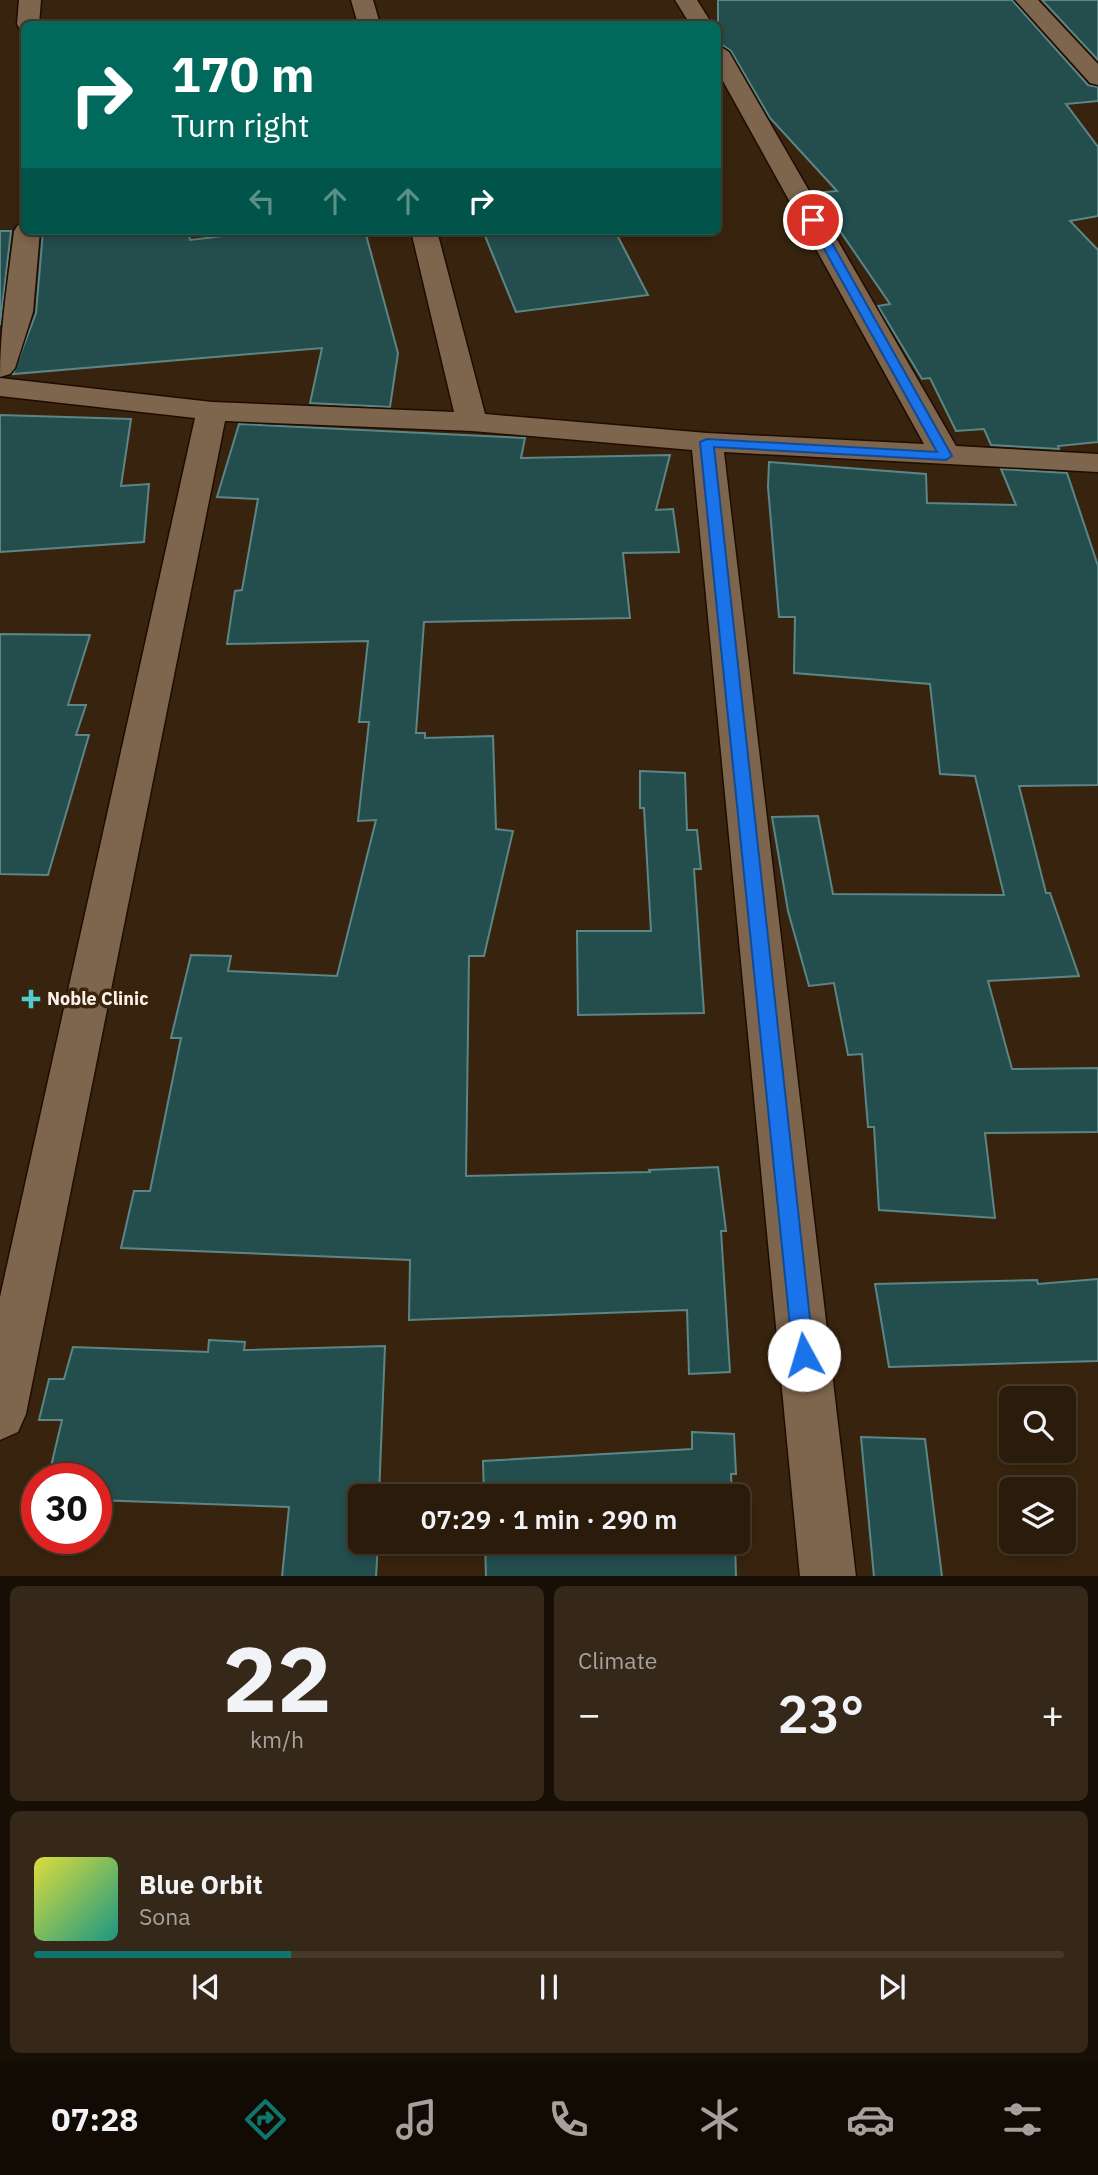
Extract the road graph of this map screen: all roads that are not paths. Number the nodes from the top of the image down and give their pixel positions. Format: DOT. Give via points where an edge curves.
graph roads {
  1 [pos="30,0"];
  2 [pos="362,0"];
  3 [pos="686,0"];
  4 [pos="1026,0"];
  5 [pos="28,21"];
  6 [pos="368,21"];
  7 [pos="699,21"];
  8 [pos="721,57"];
  9 [pos="1098,78"];
  10 [pos="27,235"];
  11 [pos="425,235"];
  12 [pos="0,368"];
  13 [pos="0,387"];
  14 [pos="212,411"];
  15 [pos="472,422"];
  16 [pos="707,442"];
  17 [pos="946,456"];
  18 [pos="1098,463"];
  19 [pos="0,1414"];
  20 [pos="828,1576"];
  1 -- 5 [label="street"];
  2 -- 6 [label="street"];
  3 -- 7 [label="street"];
  4 -- 9 [label="street"];
  8 -- 17 [label="street"];
  10 -- 12 [label="street" via="19,312"];
  11 -- 15 [label="street"];
  13 -- 14 [label="street"];
  14 -- 15 [label="street"];
  14 -- 19 [label="street"];
  15 -- 16 [label="street"];
  16 -- 17 [label="street"];
  16 -- 20 [label="street"];
  17 -- 18 [label="street"];
}
